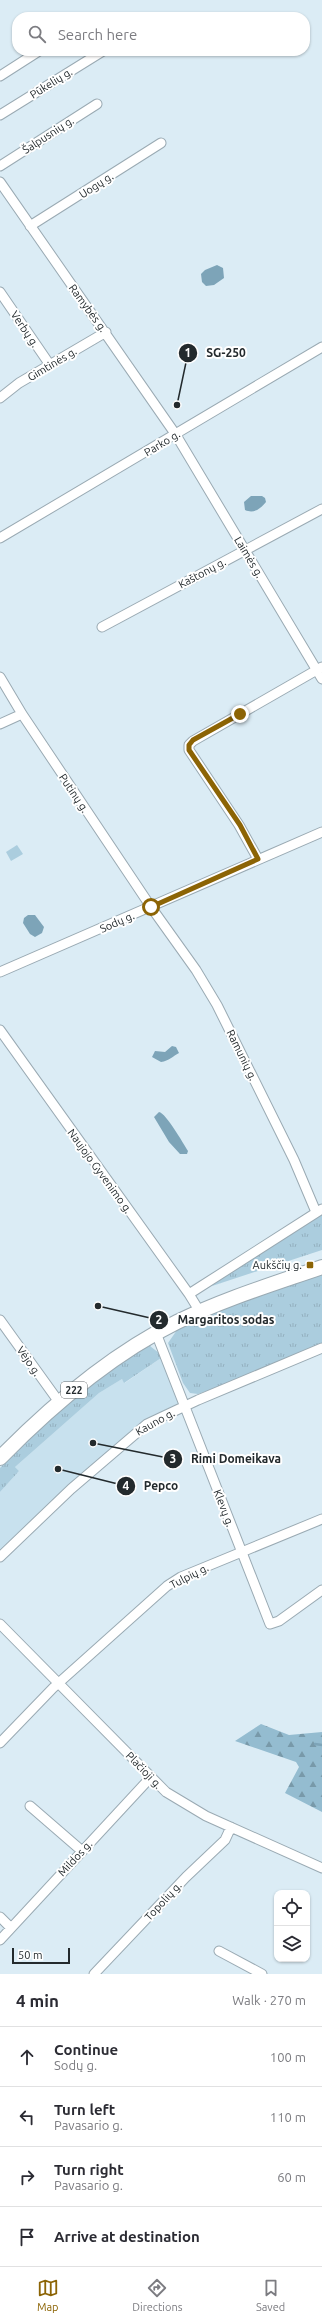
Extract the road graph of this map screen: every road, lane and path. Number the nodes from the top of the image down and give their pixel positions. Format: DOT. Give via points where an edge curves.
graph roads {
  1 [pos="31,56"];
  2 [pos="94,56"];
  3 [pos="0,76"];
  4 [pos="97,104"];
  5 [pos="0,115"];
  6 [pos="161,143"];
  7 [pos="0,166"];
  8 [pos="0,182"];
  9 [pos="30,226"];
  10 [pos="0,292"];
  11 [pos="106,332"];
  12 [pos="322,347"];
  13 [pos="50,365"];
  14 [pos="0,398"];
  15 [pos="176,435"];
  16 [pos="322,509"];
  17 [pos="0,538"];
  18 [pos="245,550"];
  19 [pos="102,627"];
  20 [pos="319,669"];
  21 [pos="0,677"];
  22 [pos="322,680"];
  23 [pos="22,714"];
  24 [pos="0,724"];
  25 [pos="322,832"];
  26 [pos="258,859"];
  27 [pos="151,907"];
  28 [pos="0,972"];
  29 [pos="0,1030"];
  30 [pos="319,1210"];
  31 [pos="322,1267"];
  32 [pos="189,1294"];
  33 [pos="200,1312"];
  34 [pos="0,1320"];
  35 [pos="156,1333"];
  36 [pos="322,1348"];
  37 [pos="59,1402"];
  38 [pos="185,1406"];
  39 [pos="0,1458"];
  40 [pos="322,1519"];
  41 [pos="241,1552"];
  42 [pos="0,1557"];
  43 [pos="322,1590"];
  44 [pos="0,1624"];
  45 [pos="59,1683"];
  46 [pos="0,1743"];
  47 [pos="151,1777"];
  48 [pos="30,1806"];
  49 [pos="231,1828"];
  50 [pos="82,1851"];
  51 [pos="322,1868"];
  52 [pos="0,1917"];
  53 [pos="11,1928"];
  54 [pos="0,1940"];
  55 [pos="219,1951"];
  56 [pos="94,1974"];
  57 [pos="262,1974"];
  1 -- 3 [label="street"];
  2 -- 5 [label="street, Pūkelių g."];
  4 -- 7 [label="street, Šalpusnių g."];
  6 -- 9 [label="street, Uogų g."];
  8 -- 9 [label="street, Ramybės g."];
  9 -- 11 [label="street, Ramybės g."];
  10 -- 13 [label="street, Verbų g."];
  11 -- 13 [label="street, Gimtinės g."];
  11 -- 15 [label="street, Ramybės g."];
  12 -- 15 [label="street, Parko g."];
  13 -- 14 [label="street, Gimtinės g." via="19,383"];
  15 -- 17 [label="street, Parko g."];
  15 -- 18 [label="street, Laimės g."];
  16 -- 18 [label="street, Kaštonų g."];
  18 -- 19 [label="street, Kaštonų g."];
  18 -- 20 [label="street, Laimės g."];
  20 -- 22 [label="street, Laimės g."];
  20 -- 26 [label="street" via="193,740 189,745 189,750 240,825"];
  21 -- 23 [label="street, Putinų g."];
  23 -- 24 [label="street"];
  23 -- 27 [label="street, Putinų g."];
  25 -- 26 [label="street, Sodų g."];
  26 -- 27 [label="street, Sodų g."];
  27 -- 28 [label="street, Sodų g."];
  27 -- 30 [label="street, Ramunių g." via="217,1004"];
  29 -- 32 [label="street, Naujojo Gyvenimo g."];
  30 -- 32 [label="street"];
  31 -- 33 [label="main road, 222"];
  32 -- 33 [label="street, Naujojo Gyvenimo g."];
  33 -- 35 [label="main road, 222"];
  34 -- 37 [label="street, Vėjo g."];
  35 -- 37 [label="main road, 222" via="120,1356"];
  35 -- 38 [label="street, Klevų g."];
  36 -- 38 [label="street, Kauno g."];
  37 -- 39 [label="main road, 222"];
  38 -- 41 [label="street, Klevų g."];
  38 -- 42 [label="street, Kauno g." via="147,1424 132,1435"];
  40 -- 41 [label="street, Tulpių g."];
  41 -- 43 [label="street, Klevų g." via="270,1624 279,1621"];
  41 -- 45 [label="street, Tulpių g." via="181,1577 167,1586"];
  44 -- 45 [label="street, Plačioji g."];
  45 -- 46 [label="street, Tulpių g."];
  45 -- 47 [label="street, Plačioji g."];
  47 -- 49 [label="street, Plačioji g." via="182,1803"];
  47 -- 50 [label="street, Mildos g."];
  48 -- 50 [label="street"];
  49 -- 51 [label="street, Plačioji g."];
  49 -- 56 [label="street, Topolių g." via="225,1840 186,1877"];
  50 -- 53 [label="street, Mildos g."];
  52 -- 53 [label="street"];
  53 -- 54 [label="street, Mildos g."];
  55 -- 57 [label="street"];
}
